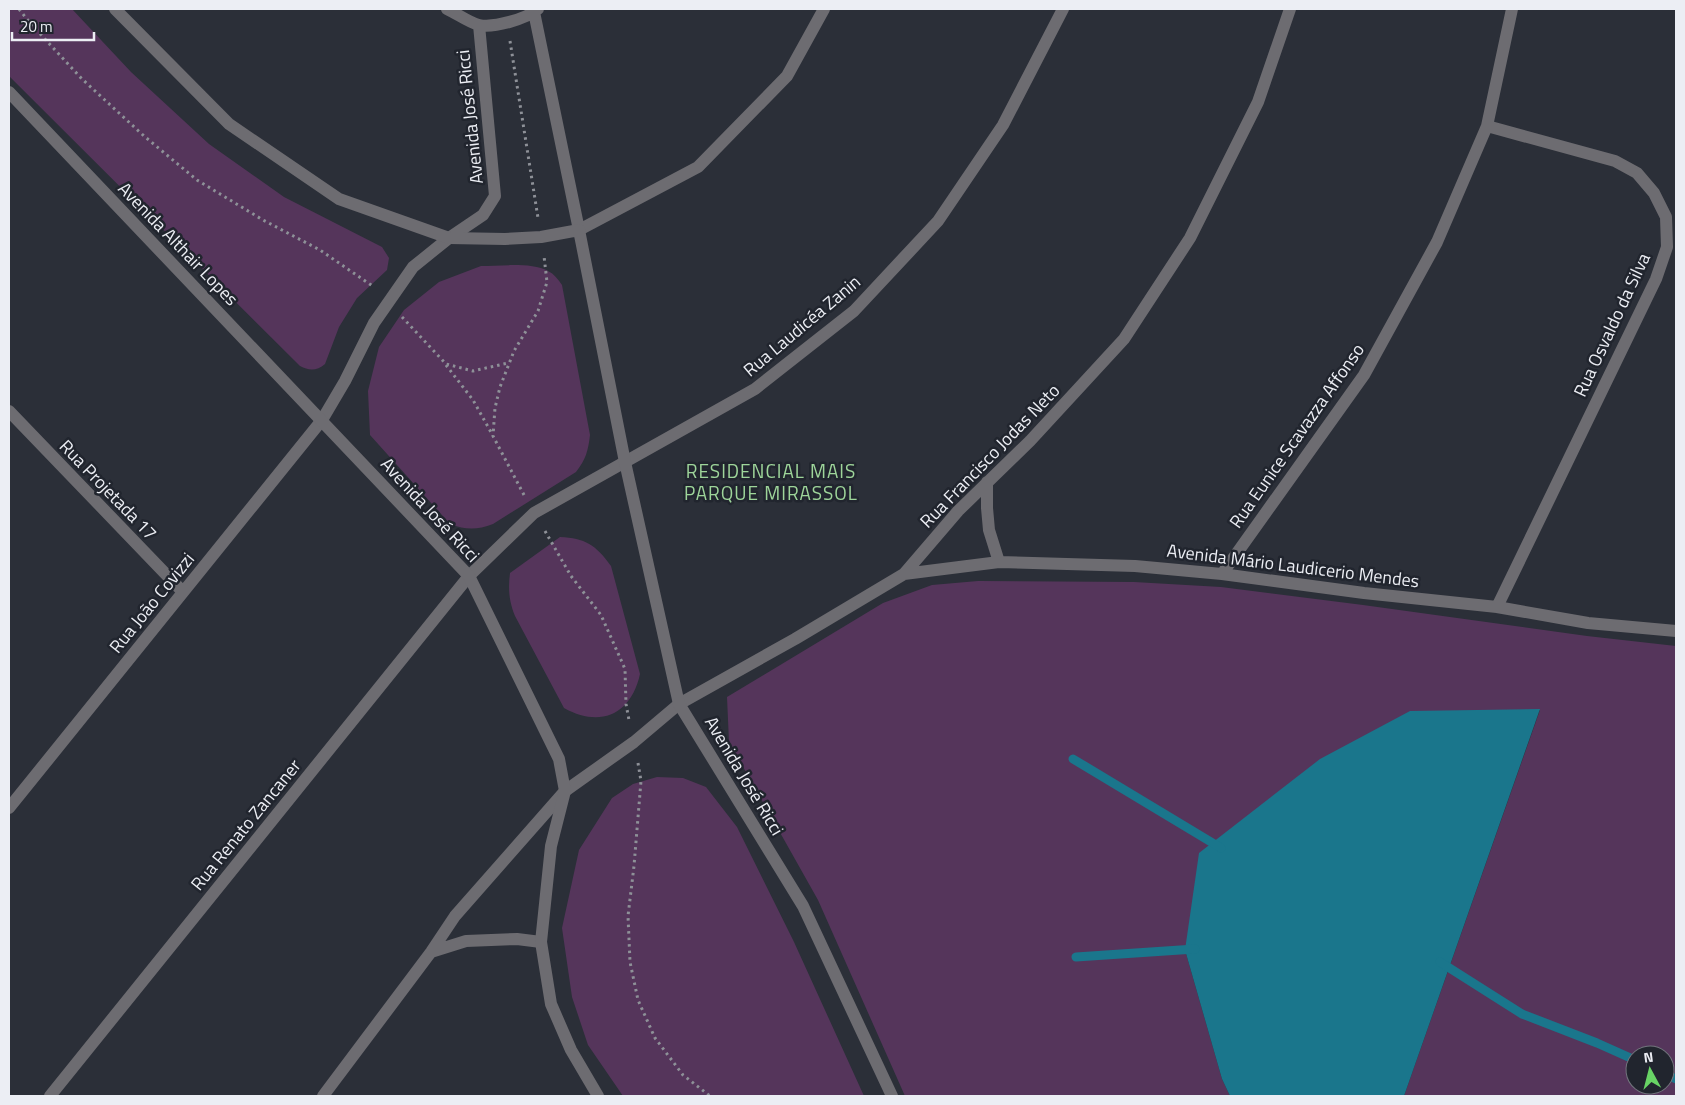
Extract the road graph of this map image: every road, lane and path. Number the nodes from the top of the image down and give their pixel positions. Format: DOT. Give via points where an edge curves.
graph roads {
  1 [pos="19,9"];
  2 [pos="115,9"];
  3 [pos="447,9"];
  4 [pos="824,9"];
  5 [pos="1063,9"];
  6 [pos="1290,9"];
  7 [pos="1512,9"];
  8 [pos="536,10"];
  9 [pos="507,23"];
  10 [pos="478,25"];
  11 [pos="9,92"];
  12 [pos="1487,126"];
  13 [pos="579,230"];
  14 [pos="541,237"];
  15 [pos="449,238"];
  16 [pos="389,302"];
  17 [pos="509,363"];
  18 [pos="446,364"];
  19 [pos="9,411"];
  20 [pos="322,420"];
  21 [pos="493,436"];
  22 [pos="625,462"];
  23 [pos="987,482"];
  24 [pos="534,513"];
  25 [pos="999,562"];
  26 [pos="904,574"];
  27 [pos="1222,574"];
  28 [pos="469,576"];
  29 [pos="183,592"];
  30 [pos="1497,607"];
  31 [pos="1676,630"];
  32 [pos="679,704"];
  33 [pos="634,742"];
  34 [pos="565,791"];
  35 [pos="9,808"];
  36 [pos="541,942"];
  37 [pos="431,952"];
  38 [pos="50,1096"];
  39 [pos="323,1096"];
  40 [pos="598,1096"];
  41 [pos="710,1096"];
  42 [pos="892,1096"];
  1 -- 16 [label="path" via="82,78 197,180 320,250 370,283"];
  2 -- 15 [label="street" via="229,124 339,199"];
  3 -- 10 [label="street, Avenida José Ricci"];
  4 -- 13 [label="street" via="788,76 698,167"];
  5 -- 22 [label="street, Rua Laudicéa Zanin" via="1003,125 938,222 854,311 755,388"];
  6 -- 23 [label="street, Rua Francisco Jodas Neto" via="1258,102 1190,238 1124,339 1030,441"];
  7 -- 12 [label="street, Rua Eunice Scavazza Affonso"];
  8 -- 9 [label="street, Avenida José Ricci"];
  8 -- 13 [label="street, Avenida José Ricci"];
  9 -- 10 [label="street, Avenida José Ricci"];
  9 -- 14 [label="path"];
  10 -- 15 [label="street, Avenida José Ricci" via="495,196 483,215"];
  11 -- 20 [label="street, Avenida Althair Lopes"];
  12 -- 27 [label="street, Rua Eunice Scavazza Affonso" via="1437,242 1364,375"];
  12 -- 30 [label="street, Rua Osvaldo da Silva" via="1615,162 1637,173 1654,193 1666,217 1667,246 1656,279"];
  13 -- 14 [label="street"];
  13 -- 22 [label="street, Avenida José Ricci"];
  14 -- 15 [label="street"];
  14 -- 17 [label="path" via="547,282 538,311"];
  15 -- 16 [label="street, Avenida José Ricci" via="413,268"];
  16 -- 18 [label="path"];
  16 -- 20 [label="street, Avenida José Ricci" via="374,323 346,381"];
  17 -- 18 [label="path" via="473,371"];
  17 -- 21 [label="path" via="495,408"];
  18 -- 21 [label="path" via="473,400"];
  19 -- 29 [label="street, Rua Projetada 17"];
  20 -- 28 [label="street, Avenida José Ricci"];
  20 -- 29 [label="street, Rua João Covizzi"];
  21 -- 24 [label="path"];
  22 -- 24 [label="street, Rua Laudicéa Zanin"];
  22 -- 32 [label="street, Avenida José Ricci"];
  23 -- 25 [label="street" via="989,530"];
  23 -- 26 [label="street, Rua Francisco Jodas Neto"];
  24 -- 28 [label="street, Rua Laudicéa Zanin"];
  24 -- 33 [label="path" via="571,576 601,615 625,669 626,704"];
  25 -- 26 [label="street, Avenida Mário Laudicerio Mendes"];
  25 -- 27 [label="street, Avenida Mário Laudicerio Mendes" via="1135,566"];
  26 -- 32 [label="street, Rua Francisco Jodas Neto"];
  27 -- 30 [label="street, Avenida Mário Laudicerio Mendes"];
  28 -- 34 [label="street, Avenida José Ricci" via="559,759"];
  28 -- 38 [label="street, Rua Renato Zancaner"];
  29 -- 35 [label="street, Rua João Covizzi"];
  30 -- 31 [label="street, Avenida Mário Laudicerio Mendes" via="1588,623"];
  32 -- 33 [label="street, Rua Francisco Jodas Neto"];
  32 -- 42 [label="street, Avenida José Ricci" via="803,906"];
  33 -- 34 [label="street, Rua Francisco Jodas Neto"];
  33 -- 41 [label="path" via="641,781 628,916 630,962 638,1000 655,1038 684,1075"];
  34 -- 36 [label="street, Avenida José Ricci" via="551,846"];
  34 -- 37 [label="street, Rua Francisco Jodas Neto" via="455,916"];
  36 -- 37 [label="street" via="517,939 466,941"];
  36 -- 40 [label="street, Avenida José Ricci" via="551,1004 571,1050"];
  37 -- 39 [label="street, Rua Francisco Jodas Neto"];
}
